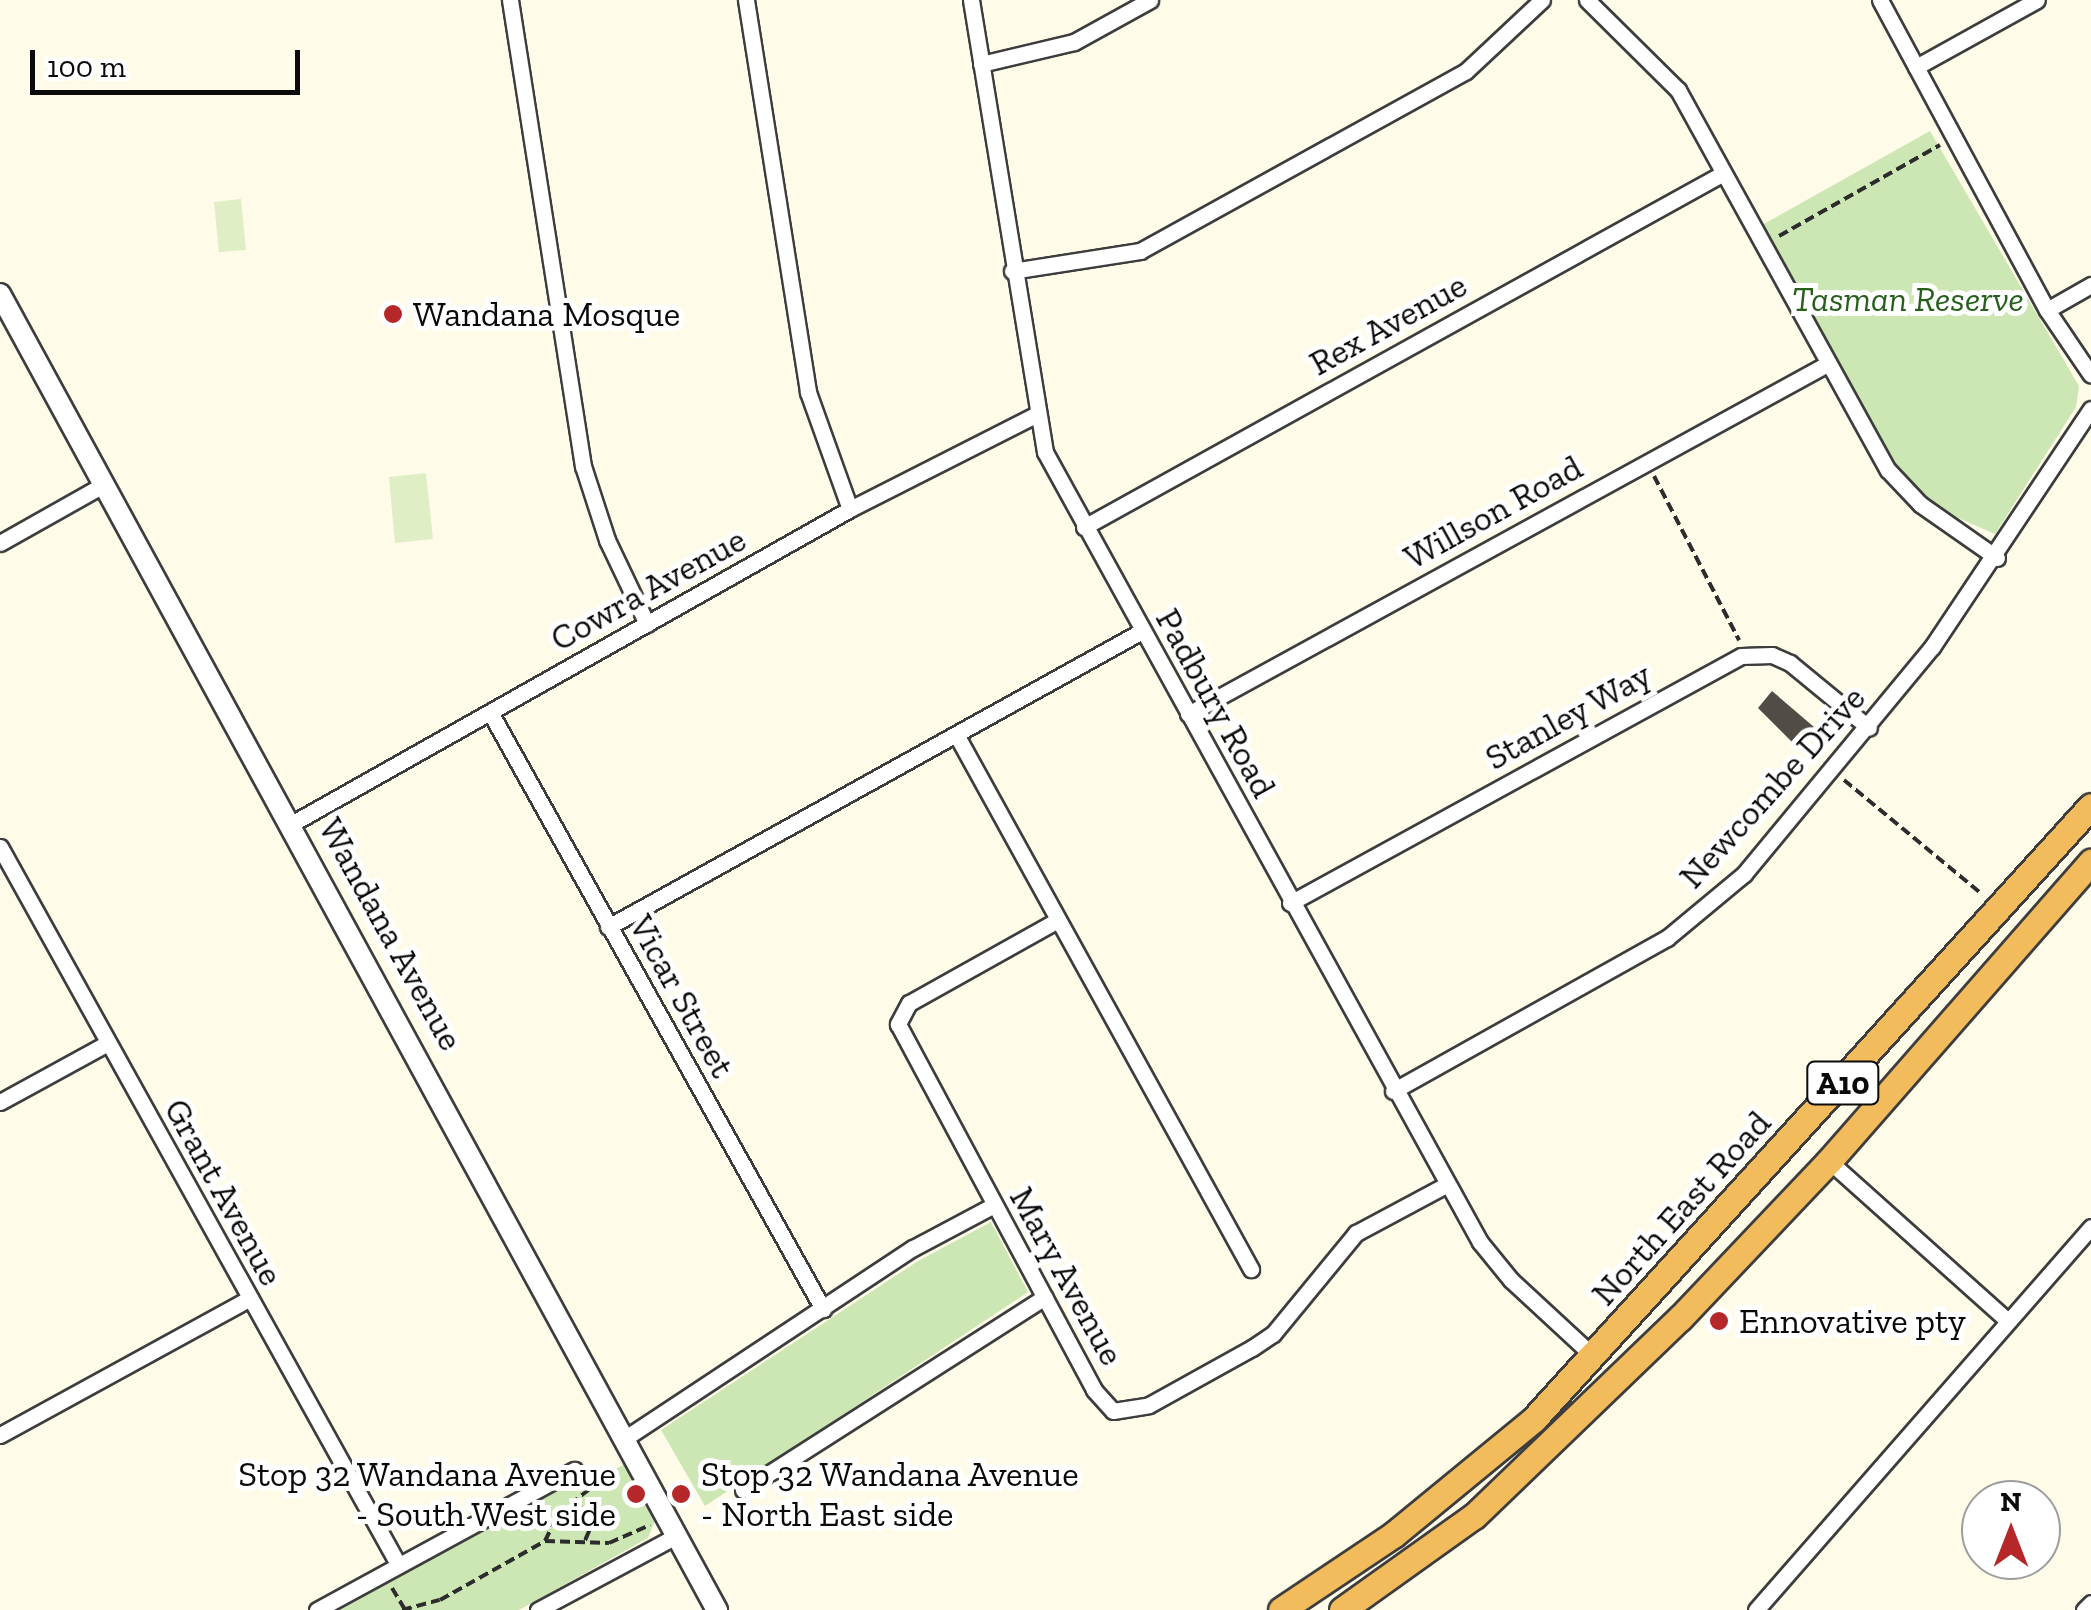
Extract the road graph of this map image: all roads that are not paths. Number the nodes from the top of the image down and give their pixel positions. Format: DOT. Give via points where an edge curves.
graph roads {
  1 [pos="510,0"];
  2 [pos="746,0"];
  3 [pos="971,0"];
  4 [pos="1150,0"];
  5 [pos="1542,0"];
  6 [pos="1587,0"];
  7 [pos="1880,0"];
  8 [pos="2038,0"];
  9 [pos="981,64"];
  10 [pos="1916,66"];
  11 [pos="1722,174"];
  12 [pos="1012,271"];
  13 [pos="2091,285"];
  14 [pos="0,294"];
  15 [pos="2047,310"];
  16 [pos="1826,364"];
  17 [pos="2091,375"];
  18 [pos="2091,409"];
  19 [pos="1035,415"];
  20 [pos="103,486"];
  21 [pos="850,509"];
  22 [pos="1084,527"];
  23 [pos="0,543"];
  24 [pos="1997,558"];
  25 [pos="647,624"];
  26 [pos="1142,631"];
  27 [pos="490,712"];
  28 [pos="1188,714"];
  29 [pos="1869,728"];
  30 [pos="958,736"];
  31 [pos="2091,806"];
  32 [pos="293,822"];
  33 [pos="0,847"];
  34 [pos="2091,862"];
  35 [pos="1290,903"];
  36 [pos="1056,922"];
  37 [pos="608,927"];
  38 [pos="106,1044"];
  39 [pos="1393,1091"];
  40 [pos="0,1102"];
  41 [pos="1829,1161"];
  42 [pos="1446,1186"];
  43 [pos="994,1205"];
  44 [pos="2091,1227"];
  45 [pos="1252,1269"];
  46 [pos="1044,1297"];
  47 [pos="250,1298"];
  48 [pos="823,1309"];
  49 [pos="1680,1318"];
  50 [pos="2008,1321"];
  51 [pos="1592,1356"];
  52 [pos="1591,1405"];
  53 [pos="0,1436"];
  54 [pos="627,1437"];
  55 [pos="574,1470"];
  56 [pos="743,1490"];
  57 [pos="674,1537"];
  58 [pos="398,1564"];
  59 [pos="2091,1602"];
  60 [pos="317,1610"];
  61 [pos="538,1610"];
  62 [pos="717,1610"];
  63 [pos="1281,1610"];
  64 [pos="1342,1610"];
  65 [pos="1756,1610"];
  66 [pos="2084,1610"];
  1 -- 25 [label="street" via="584,466 607,540"];
  2 -- 21 [label="street" via="808,392"];
  3 -- 9 [label="street, Padbury Road"];
  4 -- 9 [label="street" via="1074,42"];
  5 -- 12 [label="street" via="1466,71 1140,251"];
  6 -- 11 [label="street" via="1661,68"];
  7 -- 10 [label="street"];
  8 -- 10 [label="street"];
  9 -- 12 [label="street, Padbury Road"];
  10 -- 15 [label="street"];
  11 -- 16 [label="street"];
  11 -- 22 [label="street, Rex Avenue"];
  12 -- 19 [label="street, Padbury Road"];
  13 -- 15 [label="street"];
  14 -- 20 [label="street, Wandana Avenue"];
  15 -- 17 [label="street"];
  16 -- 24 [label="street" via="1905,490"];
  16 -- 28 [label="street, Willson Road"];
  18 -- 24 [label="street, Newcombe Drive"];
  19 -- 21 [label="street, Cowra Avenue"];
  19 -- 22 [label="street, Padbury Road" via="1045,452"];
  20 -- 23 [label="street"];
  20 -- 32 [label="street, Wandana Avenue"];
  21 -- 25 [label="street, Cowra Avenue"];
  22 -- 26 [label="street, Padbury Road"];
  24 -- 29 [label="street, Newcombe Drive"];
  25 -- 27 [label="street, Cowra Avenue"];
  26 -- 28 [label="street, Padbury Road"];
  26 -- 30 [label="street"];
  27 -- 32 [label="street, Cowra Avenue"];
  27 -- 37 [label="street, Vicar Street"];
  28 -- 35 [label="street, Padbury Road"];
  29 -- 35 [label="street, Stanley Way" via="1790,664 1772,655 1741,656"];
  29 -- 39 [label="street, Newcombe Drive" via="1744,874 1691,922"];
  30 -- 36 [label="street"];
  30 -- 37 [label="street"];
  31 -- 51 [label="highway, North East Road / A10"];
  32 -- 54 [label="street, Wandana Avenue"];
  33 -- 38 [label="street, Grant Avenue"];
  34 -- 41 [label="highway, North East Road / A10"];
  35 -- 39 [label="street, Padbury Road"];
  36 -- 43 [label="street, Mary Avenue" via="909,1003 898,1024"];
  36 -- 45 [label="street"];
  37 -- 48 [label="street, Vicar Street"];
  38 -- 40 [label="street"];
  38 -- 47 [label="street, Grant Avenue"];
  39 -- 42 [label="street, Padbury Road"];
  41 -- 49 [label="highway, North East Road / A10"];
  41 -- 50 [label="street"];
  42 -- 46 [label="street, Mary Avenue" via="1356,1233 1273,1334 1128,1413 1103,1403"];
  42 -- 51 [label="street, Padbury Road" via="1492,1261"];
  43 -- 46 [label="street, Mary Avenue"];
  43 -- 48 [label="street" via="913,1248"];
  44 -- 50 [label="street"];
  46 -- 56 [label="street"];
  47 -- 53 [label="street"];
  47 -- 58 [label="street, Grant Avenue"];
  48 -- 54 [label="street"];
  49 -- 51 [label="highway" via="1620,1353"];
  49 -- 52 [label="highway, North East Road / A10"];
  50 -- 65 [label="street"];
  51 -- 52 [label="highway"];
  51 -- 63 [label="highway, North East Road / A10" via="1469,1478"];
  52 -- 64 [label="highway, North East Road / A10" via="1474,1516"];
  54 -- 57 [label="street, Wandana Avenue"];
  55 -- 58 [label="street"];
  57 -- 61 [label="street"];
  57 -- 62 [label="street, Wandana Avenue"];
  58 -- 60 [label="street"];
  59 -- 66 [label="street"];
}
